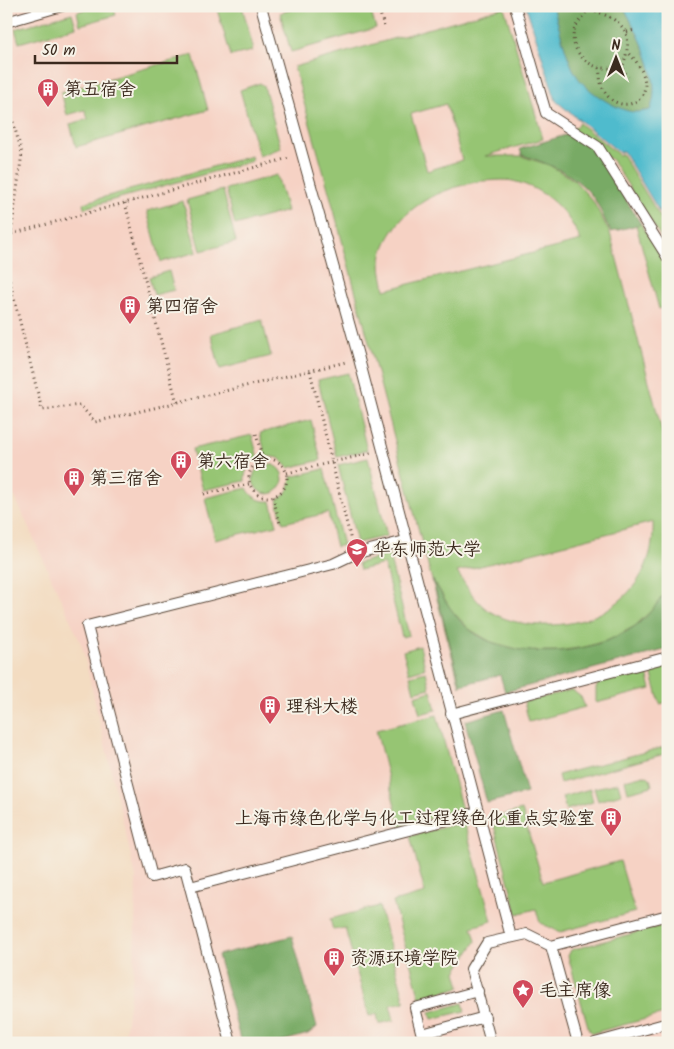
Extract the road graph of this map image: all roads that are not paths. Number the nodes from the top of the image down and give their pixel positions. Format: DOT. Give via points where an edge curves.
graph roads {
  1 [pos="62,6"];
  2 [pos="262,6"];
  3 [pos="515,6"];
  4 [pos="51,8"];
  5 [pos="6,22"];
  6 [pos="668,258"];
  7 [pos="405,541"];
  8 [pos="668,657"];
  9 [pos="451,714"];
  10 [pos="478,812"];
  11 [pos="190,887"];
  12 [pos="668,915"];
  13 [pos="510,937"];
  14 [pos="551,946"];
  15 [pos="478,991"];
  16 [pos="484,1018"];
  17 [pos="668,1023"];
  18 [pos="423,1038"];
  19 [pos="231,1043"];
  20 [pos="491,1043"];
  21 [pos="578,1043"];
  22 [pos="595,1043"];
  1 -- 4 [label="lane"];
  2 -- 7 [label="lane" via="359,359"];
  3 -- 6 [label="lane" via="546,113 598,147"];
  4 -- 5 [label="lane"];
  7 -- 9 [label="lane"];
  7 -- 11 [label="lane" via="354,554 333,564 87,626 152,877 185,868"];
  8 -- 9 [label="lane"];
  9 -- 10 [label="lane"];
  10 -- 11 [label="lane"];
  10 -- 13 [label="lane"];
  11 -- 19 [label="lane"];
  12 -- 14 [label="lane"];
  13 -- 14 [label="lane" via="526,934"];
  13 -- 15 [label="lane" via="487,943 471,969"];
  14 -- 21 [label="lane"];
  15 -- 16 [label="lane"];
  15 -- 18 [label="lane" via="415,1008"];
  16 -- 18 [label="lane"];
  16 -- 20 [label="lane"];
  17 -- 22 [label="lane"];
}
